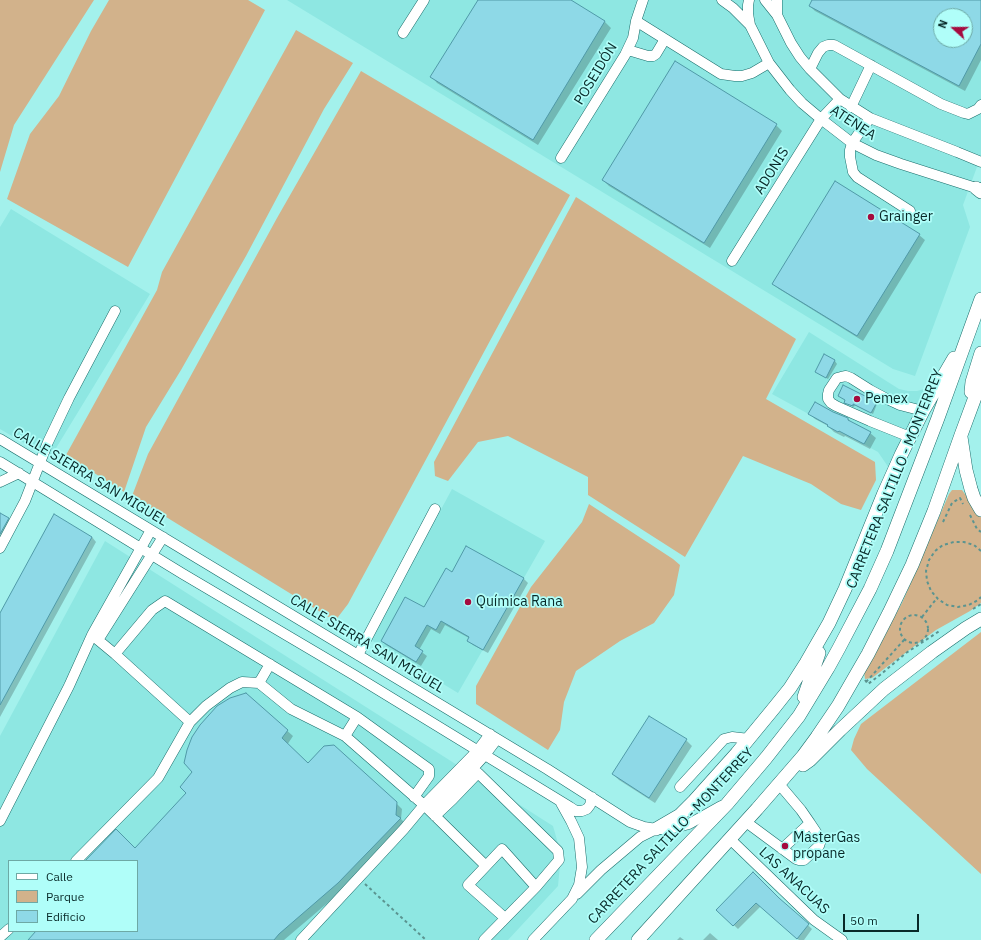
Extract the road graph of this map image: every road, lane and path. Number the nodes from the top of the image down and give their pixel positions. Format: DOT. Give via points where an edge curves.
graph roads {
  1 [pos="424,0"];
  2 [pos="643,0"];
  3 [pos="722,0"];
  4 [pos="749,0"];
  5 [pos="765,0"];
  6 [pos="778,0"];
  7 [pos="777,15"];
  8 [pos="636,21"];
  9 [pos="750,25"];
  10 [pos="403,33"];
  11 [pos="664,39"];
  12 [pos="628,50"];
  13 [pos="769,63"];
  14 [pos="871,66"];
  15 [pos="810,69"];
  16 [pos="840,99"];
  17 [pos="981,105"];
  18 [pos="851,107"];
  19 [pos="870,118"];
  20 [pos="821,119"];
  21 [pos="852,143"];
  22 [pos="561,158"];
  23 [pos="981,162"];
  24 [pos="979,190"];
  25 [pos="910,211"];
  26 [pos="732,261"];
  27 [pos="981,299"];
  28 [pos="116,310"];
  29 [pos="970,328"];
  30 [pos="981,353"];
  31 [pos="981,381"];
  32 [pos="923,411"];
  33 [pos="968,416"];
  34 [pos="961,435"];
  35 [pos="910,437"];
  36 [pos="0,439"];
  37 [pos="0,462"];
  38 [pos="40,463"];
  39 [pos="19,473"];
  40 [pos="0,482"];
  41 [pos="32,482"];
  42 [pos="963,504"];
  43 [pos="435,509"];
  44 [pos="967,510"];
  45 [pos="981,510"];
  46 [pos="942,525"];
  47 [pos="151,530"];
  48 [pos="981,532"];
  49 [pos="163,537"];
  50 [pos="0,548"];
  51 [pos="140,548"];
  52 [pos="981,551"];
  53 [pos="152,555"];
  54 [pos="846,589"];
  55 [pos="981,597"];
  56 [pos="937,598"];
  57 [pos="922,617"];
  58 [pos="981,619"];
  59 [pos="95,638"];
  60 [pos="904,640"];
  61 [pos="114,654"];
  62 [pos="358,655"];
  63 [pos="270,664"];
  64 [pos="866,682"];
  65 [pos="259,683"];
  66 [pos="799,716"];
  67 [pos="356,717"];
  68 [pos="190,722"];
  69 [pos="345,736"];
  70 [pos="493,736"];
  71 [pos="749,739"];
  72 [pos="481,753"];
  73 [pos="781,781"];
  74 [pos="680,787"];
  75 [pos="414,797"];
  76 [pos="592,797"];
  77 [pos="560,801"];
  78 [pos="727,804"];
  79 [pos="430,811"];
  80 [pos="0,821"];
  81 [pos="746,822"];
  82 [pos="810,822"];
  83 [pos="656,829"];
  84 [pos="730,839"];
  85 [pos="782,849"];
  86 [pos="77,860"];
  87 [pos="486,866"];
  88 [pos="359,878"];
  89 [pos="536,887"];
  90 [pos="572,899"];
  91 [pos="505,918"];
  92 [pos="8,930"];
  93 [pos="0,937"];
  94 [pos="302,940"];
  95 [pos="426,940"];
  96 [pos="484,940"];
  97 [pos="533,940"];
  98 [pos="596,940"];
  99 [pos="638,940"];
  100 [pos="842,940"];
  1 -- 10 [label="street"];
  2 -- 8 [label="street, POSEIDÓN"];
  3 -- 9 [label="street, ATENEA"];
  4 -- 9 [label="street, ATENEA"];
  5 -- 7 [label="street, ATENEA"];
  6 -- 7 [label="street"];
  7 -- 15 [label="street, ATENEA" via="791,43"];
  8 -- 11 [label="street"];
  8 -- 12 [label="street, POSEIDÓN"];
  9 -- 13 [label="street, ATENEA"];
  11 -- 12 [label="street" via="653,56"];
  11 -- 13 [label="street" via="728,76 752,73"];
  12 -- 22 [label="street, POSEIDÓN"];
  13 -- 20 [label="street, ATENEA" via="802,103"];
  14 -- 15 [label="street" via="839,47 828,44 818,53"];
  14 -- 17 [label="street" via="941,104 964,113 968,114"];
  14 -- 18 [label="street"];
  15 -- 16 [label="street, ATENEA"];
  16 -- 18 [label="street, ATENEA"];
  16 -- 20 [label="street, ADONIS"];
  18 -- 19 [label="street, ATENEA"];
  19 -- 21 [label="street"];
  19 -- 23 [label="street, ATENEA"];
  20 -- 21 [label="street, ATENEA"];
  20 -- 26 [label="street, ADONIS"];
  21 -- 24 [label="street, ATENEA" via="876,155"];
  21 -- 25 [label="street" via="850,157 853,172 857,177"];
  27 -- 29 [label="main road, CARRETERA SALTILLO - MONTERREY"];
  28 -- 38 [label="street" via="68,398"];
  29 -- 32 [label="main road"];
  29 -- 66 [label="main road, CARRETERA SALTILLO - MONTERREY" via="887,551 835,655"];
  30 -- 33 [label="main road" via="972,382"];
  31 -- 33 [label="main road"];
  32 -- 35 [label="main road"];
  32 -- 35 [label="street" via="900,405 846,376 837,378 829,390 828,399 836,406"];
  33 -- 34 [label="main road"];
  34 -- 45 [label="main road" via="971,489"];
  34 -- 73 [label="main road" via="912,565 868,654 817,737"];
  35 -- 54 [label="main road"];
  36 -- 38 [label="street, CALLE SIERRA SAN MIGUEL"];
  37 -- 39 [label="street"];
  38 -- 41 [label="street"];
  38 -- 47 [label="street, CALLE SIERRA SAN MIGUEL"];
  39 -- 40 [label="street"];
  39 -- 41 [label="street"];
  41 -- 50 [label="street"];
  41 -- 51 [label="street"];
  42 -- 46 [label="path" via="960,498 952,503"];
  43 -- 62 [label="street"];
  44 -- 48 [label="path"];
  47 -- 49 [label="street, CALLE SIERRA SAN MIGUEL"];
  47 -- 51 [label="street"];
  49 -- 53 [label="street"];
  49 -- 62 [label="street, CALLE SIERRA SAN MIGUEL"];
  51 -- 53 [label="street"];
  51 -- 59 [label="street"];
  52 -- 56 [label="path" via="974,545 954,542 944,545 935,552 926,571 931,591"];
  53 -- 59 [label="street"];
  53 -- 72 [label="street"];
  54 -- 66 [label="main road" via="811,674"];
  54 -- 71 [label="main road" via="800,673"];
  55 -- 56 [label="path" via="968,605 958,607 947,605"];
  56 -- 57 [label="path"];
  57 -- 60 [label="path" via="908,616 901,622 899,631"];
  57 -- 60 [label="path" via="928,629 925,638 912,644"];
  58 -- 73 [label="main road" via="884,689 810,760"];
  59 -- 61 [label="street"];
  59 -- 80 [label="street"];
  60 -- 64 [label="path"];
  61 -- 63 [label="street" via="152,610 165,601"];
  61 -- 68 [label="street"];
  62 -- 70 [label="street, CALLE SIERRA SAN MIGUEL"];
  63 -- 65 [label="street"];
  63 -- 67 [label="street"];
  65 -- 68 [label="street" via="242,682 230,688"];
  65 -- 69 [label="street" via="291,710"];
  66 -- 78 [label="main road, CARRETERA SALTILLO - MONTERREY"];
  67 -- 69 [label="street"];
  67 -- 75 [label="street" via="429,768 429,776"];
  68 -- 86 [label="street" via="158,778"];
  69 -- 75 [label="street"];
  70 -- 72 [label="street"];
  70 -- 76 [label="street, CALLE SIERRA SAN MIGUEL"];
  71 -- 74 [label="street" via="724,739"];
  71 -- 83 [label="main road" via="687,809"];
  72 -- 77 [label="street"];
  72 -- 79 [label="street"];
  73 -- 81 [label="main road"];
  73 -- 82 [label="street"];
  75 -- 79 [label="street"];
  76 -- 77 [label="street" via="590,805 582,811 576,811"];
  76 -- 83 [label="street, CALLE SIERRA SAN MIGUEL" via="630,822"];
  77 -- 90 [label="street" via="579,838 581,854 579,885"];
  78 -- 83 [label="street, CALLE SIERRA SAN MIGUEL" via="688,824"];
  78 -- 98 [label="main road, CARRETERA SALTILLO - MONTERREY"];
  79 -- 87 [label="street"];
  79 -- 88 [label="street" via="404,830"];
  79 -- 89 [label="street" via="453,799 478,774 558,852 559,860"];
  81 -- 84 [label="main road"];
  81 -- 85 [label="street"];
  82 -- 85 [label="street"];
  82 -- 85 [label="street" via="821,840 819,846 801,861"];
  83 -- 90 [label="street" via="640,837"];
  84 -- 99 [label="main road"];
  84 -- 100 [label="street, LAS ANACUAS" via="814,920"];
  87 -- 89 [label="street" via="502,849"];
  87 -- 91 [label="street" via="468,885"];
  88 -- 94 [label="street"];
  88 -- 95 [label="path"];
  89 -- 91 [label="street"];
  90 -- 97 [label="street"];
  91 -- 96 [label="street"];
  92 -- 93 [label="street"];
}
